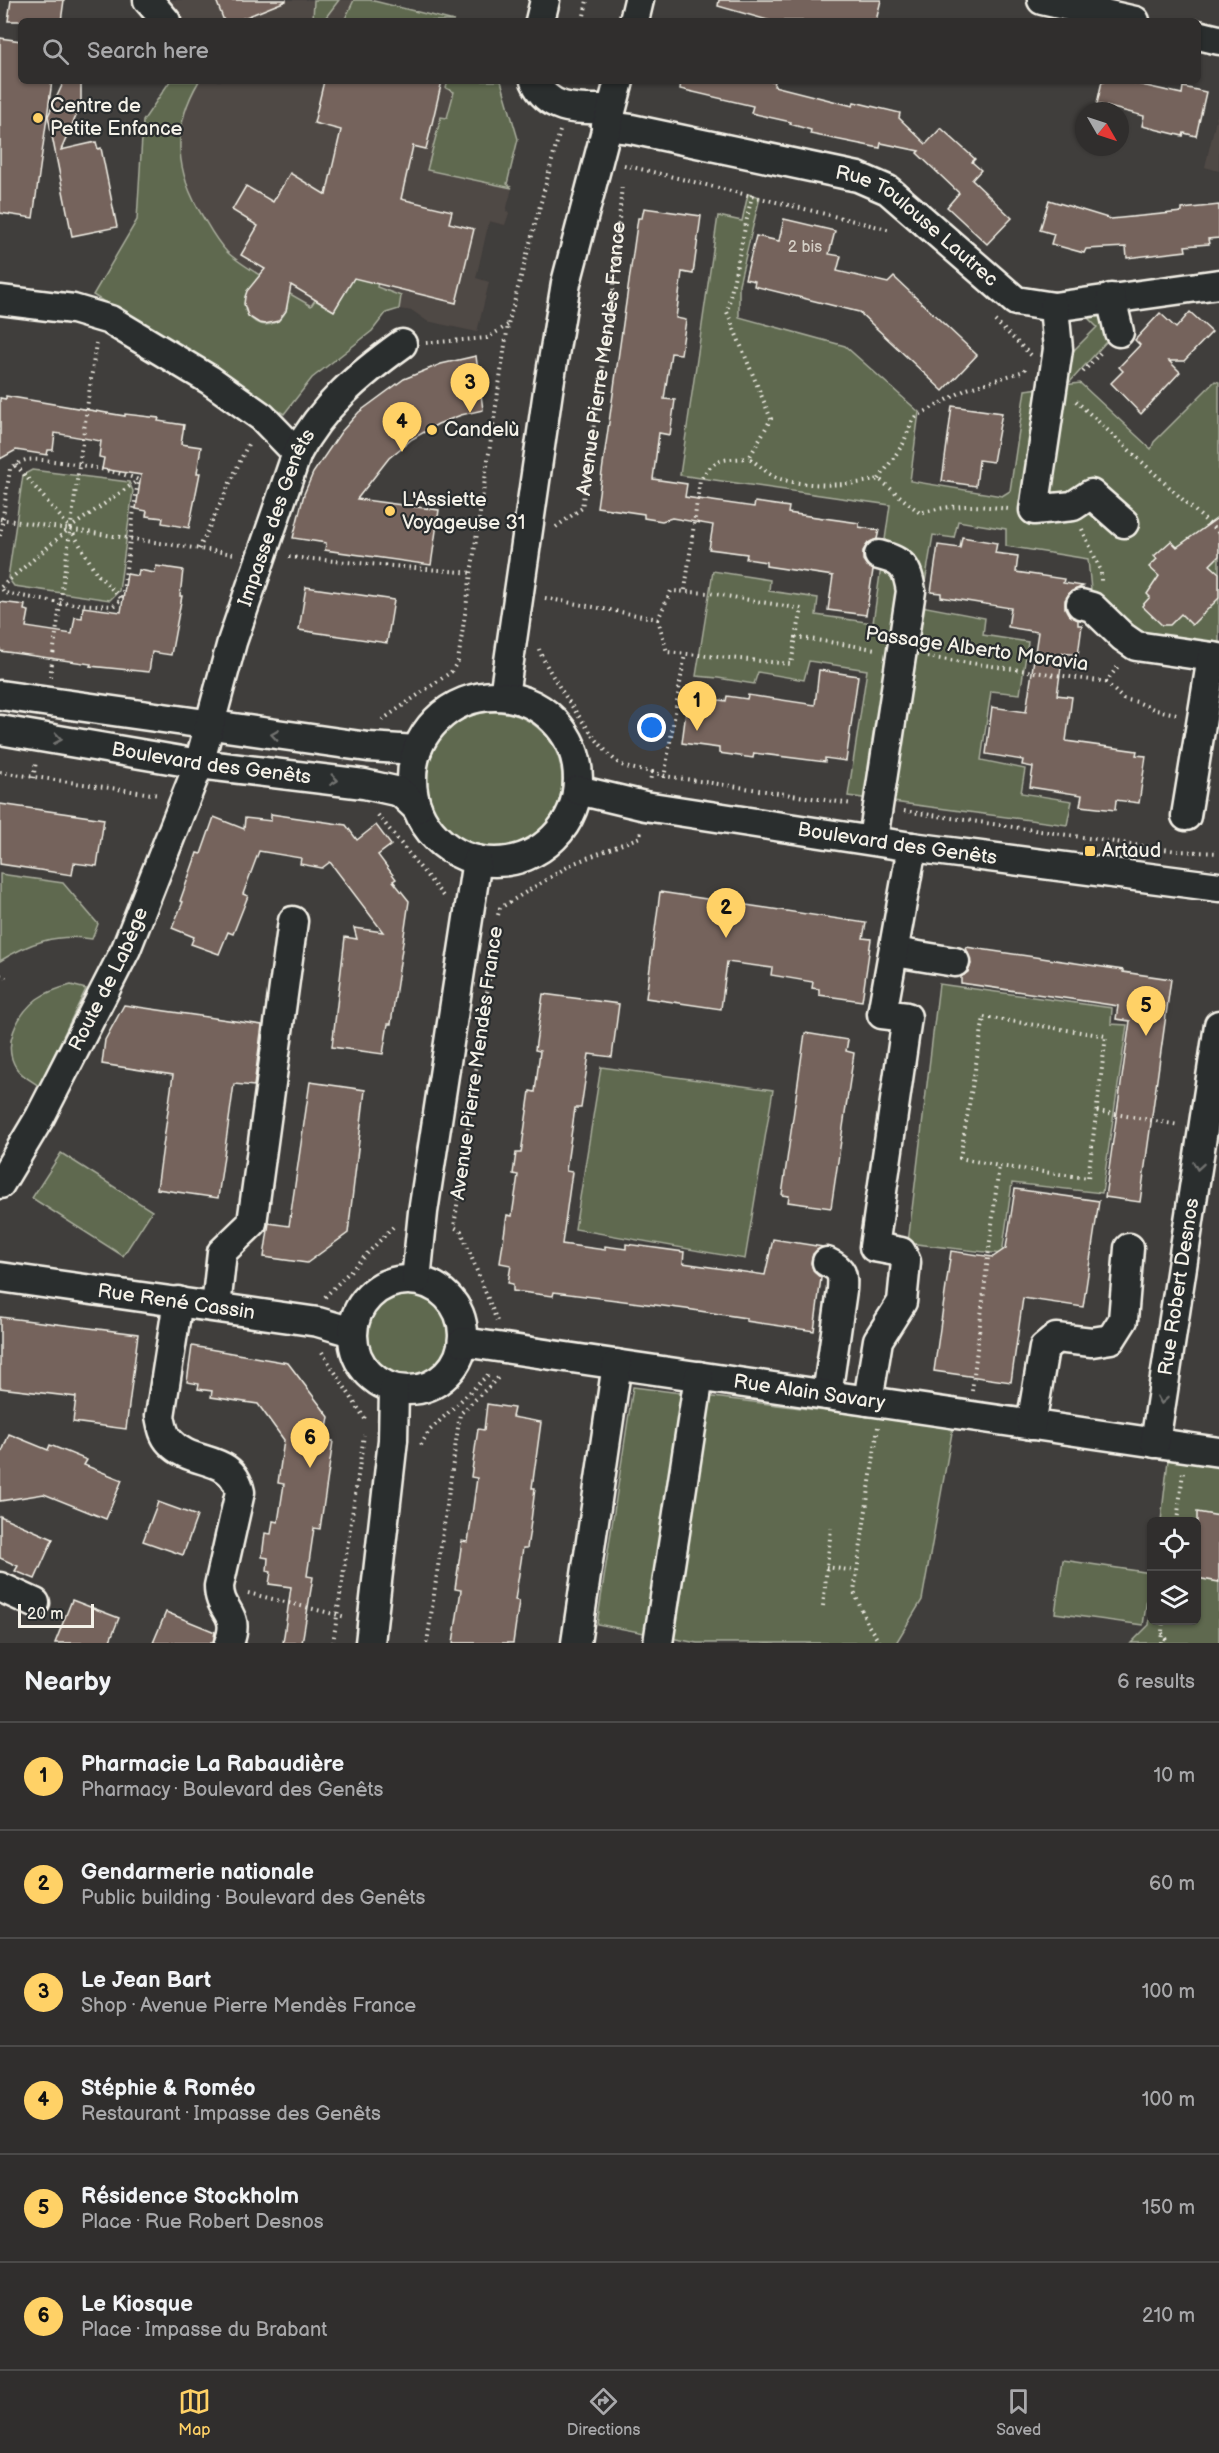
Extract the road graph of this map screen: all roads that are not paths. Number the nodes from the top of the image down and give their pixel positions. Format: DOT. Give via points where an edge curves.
graph roads {
  1 [pos="148,0"];
  2 [pos="545,0"];
  3 [pos="639,0"];
  4 [pos="1042,0"];
  5 [pos="163,18"];
  6 [pos="541,18"];
  7 [pos="635,18"];
  8 [pos="1122,18"];
  9 [pos="1201,36"];
  10 [pos="1219,40"];
  11 [pos="537,84"];
  12 [pos="617,84"];
  13 [pos="609,117"];
  14 [pos="1219,284"];
  15 [pos="1111,298"];
  16 [pos="0,300"];
  17 [pos="1054,307"];
  18 [pos="1119,332"];
  19 [pos="402,344"];
  20 [pos="297,453"];
  21 [pos="1124,523"];
  22 [pos="879,555"];
  23 [pos="1092,610"];
  24 [pos="1216,658"];
  25 [pos="0,695"];
  26 [pos="504,696"];
  27 [pos="208,726"];
  28 [pos="0,730"];
  29 [pos="417,750"];
  30 [pos="199,764"];
  31 [pos="578,790"];
  32 [pos="417,808"];
  33 [pos="1186,816"];
  34 [pos="873,840"];
  35 [pos="912,847"];
  36 [pos="477,860"];
  37 [pos="1219,887"];
  38 [pos="293,921"];
  39 [pos="895,951"];
  40 [pos="955,962"];
  41 [pos="1219,1025"];
  42 [pos="0,1184"];
  43 [pos="1129,1248"];
  44 [pos="827,1262"];
  45 [pos="0,1277"];
  46 [pos="416,1280"];
  47 [pos="178,1301"];
  48 [pos="216,1307"];
  49 [pos="352,1332"];
  50 [pos="463,1342"];
  51 [pos="617,1364"];
  52 [pos="699,1376"];
  53 [pos="394,1389"];
  54 [pos="827,1395"];
  55 [pos="875,1402"];
  56 [pos="1031,1425"];
  57 [pos="1155,1443"];
  58 [pos="1219,1452"];
  59 [pos="0,1587"];
  60 [pos="35,1603"];
  61 [pos="372,1632"];
  62 [pos="229,1643"];
  63 [pos="576,1643"];
  64 [pos="658,1643"];
  1 -- 5 [label="street"];
  2 -- 6 [label="street"];
  3 -- 7 [label="street"];
  4 -- 8 [label="street"];
  9 -- 10 [label="street"];
  11 -- 13 [label="street, Rue Toulouse Lautrec" via="556,105"];
  12 -- 13 [label="street, Avenue Pierre Mendès France"];
  13 -- 17 [label="street, Rue Toulouse Lautrec" via="631,129 858,177 888,190 1016,301"];
  13 -- 26 [label="street, Avenue Pierre Mendès France" via="566,284"];
  14 -- 15 [label="street, Rue Toulouse Lautrec"];
  15 -- 17 [label="street, Rue Toulouse Lautrec"];
  15 -- 18 [label="street"];
  16 -- 20 [label="street" via="73,309 105,318 210,380 269,424"];
  17 -- 21 [label="street" via="1058,349 1034,510 1073,506 1091,494"];
  19 -- 20 [label="street, Impasse des Genêts" via="338,397 308,432"];
  20 -- 27 [label="street, Impasse des Genêts" via="232,642"];
  22 -- 34 [label="street" via="896,560 908,571 911,591"];
  23 -- 24 [label="street" via="1136,646"];
  24 -- 33 [label="street"];
  25 -- 27 [label="street, Boulevard des Genêts"];
  26 -- 29 [label="street" via="477,697 452,708 431,726"];
  26 -- 31 [label="street" via="532,704 556,721 573,749 578,765"];
  29 -- 27 [label="street, Boulevard des Genêts, one-way"];
  27 -- 30 [label="street, Impasse des Genêts"];
  28 -- 30 [label="street, Boulevard des Genêts, one-way"];
  29 -- 32 [label="street" via="412,769"];
  30 -- 32 [label="street, Boulevard des Genêts, one-way" via="364,784 400,792"];
  30 -- 42 [label="street, Route de Labège" via="126,949 40,1118"];
  31 -- 34 [label="street, Boulevard des Genêts" via="651,807"];
  31 -- 36 [label="street" via="566,822 544,846 523,857 500,862"];
  32 -- 36 [label="street" via="440,842"];
  34 -- 35 [label="street, Boulevard des Genêts"];
  35 -- 37 [label="street, Boulevard des Genêts"];
  35 -- 39 [label="street"];
  36 -- 46 [label="street, Avenue Pierre Mendès France"];
  38 -- 48 [label="street" via="252,1223 222,1252"];
  39 -- 40 [label="street"];
  39 -- 55 [label="street" via="882,1014 907,1017 874,1247 901,1252 906,1262 902,1302 878,1340"];
  41 -- 57 [label="street, Rue Robert Desnos, one-way"];
  43 -- 56 [label="street" via="1123,1320 1111,1339 1092,1342 1056,1338 1044,1348"];
  44 -- 54 [label="street" via="843,1273"];
  45 -- 47 [label="street, Rue René Cassin"];
  46 -- 49 [label="street" via="400,1280 372,1292 362,1303"];
  46 -- 50 [label="street" via="442,1291 452,1301 461,1321"];
  47 -- 48 [label="street, Rue René Cassin"];
  47 -- 62 [label="street" via="160,1416 170,1442 228,1469 237,1479 240,1492 219,1586 219,1597 232,1617 234,1630"];
  48 -- 49 [label="street, Rue René Cassin" via="318,1322"];
  49 -- 53 [label="street" via="362,1368 382,1385"];
  50 -- 51 [label="street, Rue Alain Savary"];
  50 -- 53 [label="street" via="451,1370 439,1381 410,1391"];
  51 -- 52 [label="street, Rue Alain Savary"];
  51 -- 63 [label="street"];
  52 -- 54 [label="street, Rue Alain Savary"];
  52 -- 64 [label="street"];
  53 -- 61 [label="street" via="393,1440"];
  54 -- 55 [label="street, Rue Alain Savary"];
  55 -- 56 [label="street, Rue Alain Savary"];
  56 -- 57 [label="street, Rue Alain Savary"];
  57 -- 58 [label="street, Rue Alain Savary"];
  59 -- 60 [label="street"];
}
